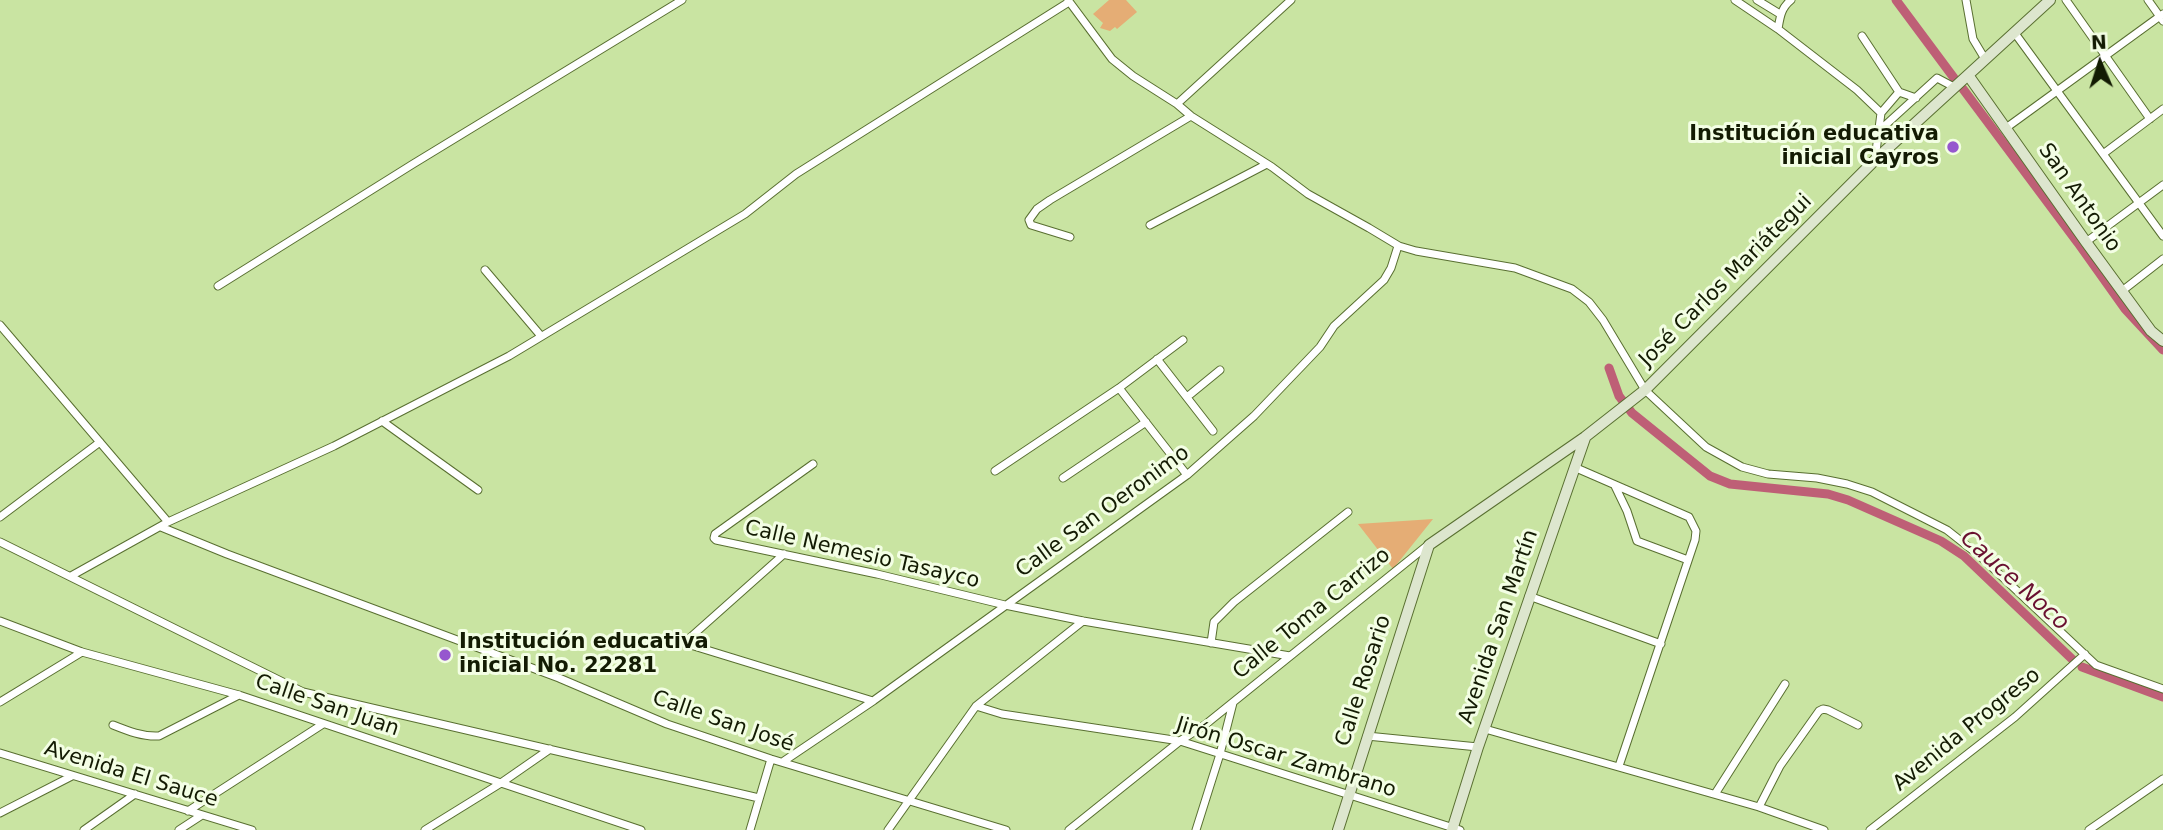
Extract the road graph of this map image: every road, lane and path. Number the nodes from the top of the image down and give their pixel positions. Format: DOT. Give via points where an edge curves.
graph roads {
  1 [pos="682,0"];
  2 [pos="1291,0"];
  3 [pos="1735,0"];
  4 [pos="1757,0"];
  5 [pos="1791,0"];
  6 [pos="1966,0"];
  7 [pos="2050,0"];
  8 [pos="2066,0"];
  9 [pos="2148,0"];
  10 [pos="1069,1"];
  11 [pos="669,3"];
  12 [pos="1780,14"];
  13 [pos="2162,17"];
  14 [pos="1779,29"];
  15 [pos="2014,32"];
  16 [pos="1862,36"];
  17 [pos="2105,55"];
  18 [pos="1985,59"];
  19 [pos="1968,75"];
  20 [pos="1954,88"];
  21 [pos="2057,91"];
  22 [pos="1899,92"];
  23 [pos="1916,98"];
  24 [pos="1177,104"];
  25 [pos="2163,109"];
  26 [pos="1881,113"];
  27 [pos="1191,116"];
  28 [pos="2150,119"];
  29 [pos="2006,128"];
  30 [pos="1880,130"];
  31 [pos="2103,154"];
  32 [pos="1875,160"];
  33 [pos="1267,164"];
  34 [pos="2163,185"];
  35 [pos="2138,204"];
  36 [pos="1150,225"];
  37 [pos="2163,236"];
  38 [pos="1070,237"];
  39 [pos="2086,242"];
  40 [pos="1398,246"];
  41 [pos="2163,259"];
  42 [pos="485,270"];
  43 [pos="218,286"];
  44 [pos="2122,291"];
  45 [pos="0,325"];
  46 [pos="541,336"];
  47 [pos="1183,340"];
  48 [pos="2163,341"];
  49 [pos="1157,359"];
  50 [pos="1220,370"];
  51 [pos="1119,388"];
  52 [pos="1644,390"];
  53 [pos="1187,397"];
  54 [pos="1624,405"];
  55 [pos="382,421"];
  56 [pos="1146,422"];
  57 [pos="1213,431"];
  58 [pos="1585,437"];
  59 [pos="100,442"];
  60 [pos="813,464"];
  61 [pos="1574,467"];
  62 [pos="996,471"];
  63 [pos="1187,475"];
  64 [pos="1063,478"];
  65 [pos="1615,485"];
  66 [pos="478,490"];
  67 [pos="1348,512"];
  68 [pos="0,517"];
  69 [pos="169,522"];
  70 [pos="161,527"];
  71 [pos="0,542"];
  72 [pos="1429,545"];
  73 [pos="784,554"];
  74 [pos="1688,560"];
  75 [pos="71,576"];
  76 [pos="1529,596"];
  77 [pos="1005,605"];
  78 [pos="0,621"];
  79 [pos="1083,621"];
  80 [pos="1211,643"];
  81 [pos="1661,643"];
  82 [pos="82,652"];
  83 [pos="2085,654"];
  84 [pos="1290,656"];
  85 [pos="1785,684"];
  86 [pos="2163,689"];
  87 [pos="239,695"];
  88 [pos="873,701"];
  89 [pos="0,702"];
  90 [pos="1233,702"];
  91 [pos="976,706"];
  92 [pos="323,724"];
  93 [pos="113,725"];
  94 [pos="1858,725"];
  95 [pos="1485,729"];
  96 [pos="1367,736"];
  97 [pos="1180,741"];
  98 [pos="1478,747"];
  99 [pos="550,749"];
  100 [pos="0,753"];
  101 [pos="1220,754"];
  102 [pos="771,759"];
  103 [pos="784,761"];
  104 [pos="1619,766"];
  105 [pos="72,776"];
  106 [pos="2163,779"];
  107 [pos="501,783"];
  108 [pos="135,794"];
  109 [pos="1715,794"];
  110 [pos="1348,796"];
  111 [pos="759,798"];
  112 [pos="909,800"];
  113 [pos="1759,807"];
  114 [pos="188,811"];
  115 [pos="0,813"];
  116 [pos="202,815"];
  117 [pos="1455,829"];
  118 [pos="85,830"];
  119 [pos="179,830"];
  120 [pos="252,830"];
  121 [pos="425,830"];
  122 [pos="641,830"];
  123 [pos="750,830"];
  124 [pos="888,830"];
  125 [pos="1006,830"];
  126 [pos="1069,830"];
  127 [pos="1196,830"];
  128 [pos="1338,830"];
  129 [pos="1824,830"];
  130 [pos="1871,830"];
  131 [pos="2090,830"];
  1 -- 11 [label="street"];
  2 -- 24 [label="street"];
  3 -- 14 [label="street"];
  4 -- 12 [label="street"];
  5 -- 12 [label="street"];
  6 -- 18 [label="street" via="1973,38"];
  7 -- 15 [label="main road, José Carlos Mariátegui"];
  8 -- 17 [label="street"];
  9 -- 13 [label="street"];
  10 -- 24 [label="street" via="1112,59"];
  10 -- 46 [label="street" via="796,174 745,214"];
  11 -- 43 [label="street"];
  12 -- 14 [label="street"];
  13 -- 17 [label="street"];
  14 -- 26 [label="street"];
  15 -- 18 [label="main road, José Carlos Mariátegui"];
  15 -- 21 [label="street"];
  16 -- 22 [label="street"];
  17 -- 21 [label="street"];
  17 -- 28 [label="street"];
  18 -- 19 [label="main road, José Carlos Mariátegui"];
  19 -- 20 [label="main road, José Carlos Mariátegui"];
  19 -- 29 [label="main road, San Antonio"];
  20 -- 23 [label="street" via="1937,78"];
  20 -- 32 [label="main road, José Carlos Mariátegui"];
  21 -- 29 [label="street"];
  21 -- 31 [label="street"];
  22 -- 23 [label="street"];
  22 -- 26 [label="street"];
  23 -- 30 [label="street"];
  24 -- 27 [label="street"];
  25 -- 28 [label="street"];
  26 -- 30 [label="street"];
  27 -- 33 [label="street"];
  27 -- 38 [label="street" via="1050,200 1029,219 1031,225"];
  28 -- 31 [label="street"];
  29 -- 39 [label="main road, San Antonio"];
  30 -- 32 [label="street"];
  31 -- 35 [label="street"];
  32 -- 52 [label="main road, José Carlos Mariátegui"];
  33 -- 36 [label="street"];
  33 -- 40 [label="street" via="1308,194"];
  34 -- 35 [label="street"];
  35 -- 37 [label="street"];
  35 -- 39 [label="street"];
  39 -- 44 [label="main road, San Antonio"];
  40 -- 52 [label="street" via="1515,268 1572,289 1603,320"];
  40 -- 63 [label="street, Calle San Oeronimo" via="1384,280 1334,326 1254,416"];
  41 -- 44 [label="street"];
  42 -- 46 [label="street"];
  44 -- 48 [label="main road, San Antonio"];
  45 -- 59 [label="street"];
  46 -- 55 [label="street"];
  47 -- 49 [label="street"];
  49 -- 51 [label="street"];
  49 -- 53 [label="street"];
  50 -- 53 [label="street"];
  51 -- 56 [label="street"];
  51 -- 62 [label="street"];
  52 -- 54 [label="main road, José Carlos Mariátegui"];
  52 -- 83 [label="street" via="1706,447 1742,467 1847,484 1947,530"];
  53 -- 57 [label="street"];
  54 -- 58 [label="main road, Calle Toma Carrizo"];
  55 -- 66 [label="street"];
  55 -- 69 [label="street"];
  56 -- 63 [label="street"];
  56 -- 64 [label="street"];
  58 -- 61 [label="main road, Avenida San Martín"];
  58 -- 72 [label="main road, Calle Toma Carrizo"];
  59 -- 68 [label="street"];
  59 -- 69 [label="street"];
  60 -- 73 [label="street, Calle Nemesio Tasayco" via="715,534 716,540"];
  61 -- 65 [label="street"];
  61 -- 76 [label="main road, Avenida San Martín"];
  63 -- 77 [label="street, Calle San Oeronimo"];
  65 -- 74 [label="street" via="1637,541"];
  65 -- 74 [label="street" via="1689,517 1696,531"];
  67 -- 80 [label="street" via="1227,609 1214,622"];
  69 -- 70 [label="street"];
  70 -- 75 [label="street"];
  70 -- 102 [label="street, Calle San José" via="559,678 667,724"];
  71 -- 75 [label="street"];
  72 -- 84 [label="street, Calle Toma Carrizo"];
  72 -- 96 [label="main road, Calle Rosario"];
  73 -- 77 [label="street, Calle Nemesio Tasayco"];
  73 -- 88 [label="street" via="684,643"];
  74 -- 81 [label="street"];
  75 -- 99 [label="street" via="303,692"];
  76 -- 81 [label="street"];
  76 -- 95 [label="main road, Avenida San Martín"];
  77 -- 79 [label="street, Calle Nemesio Tasayco"];
  77 -- 88 [label="street, Calle San Oeronimo"];
  78 -- 82 [label="street, Calle San Juan"];
  79 -- 80 [label="street, Calle Nemesio Tasayco"];
  79 -- 91 [label="street"];
  80 -- 84 [label="street, Calle Nemesio Tasayco"];
  81 -- 104 [label="street"];
  82 -- 87 [label="street, Calle San Juan"];
  82 -- 89 [label="street"];
  83 -- 86 [label="street" via="2096,664"];
  83 -- 130 [label="street, Avenida Progreso" via="2015,717"];
  84 -- 90 [label="street, Calle Toma Carrizo"];
  85 -- 109 [label="street"];
  87 -- 92 [label="street, Calle San Juan"];
  87 -- 93 [label="street" via="159,736"];
  88 -- 103 [label="street, Calle San Oeronimo"];
  90 -- 97 [label="street, Calle Toma Carrizo"];
  90 -- 101 [label="street"];
  91 -- 97 [label="street, Jirón Oscar Zambrano" via="1002,715"];
  91 -- 112 [label="street"];
  92 -- 107 [label="street, Calle San Juan"];
  92 -- 114 [label="street"];
  94 -- 113 [label="street" via="1828,710 1819,711 1780,766"];
  95 -- 98 [label="main road, Avenida San Martín"];
  95 -- 104 [label="street"];
  96 -- 98 [label="street"];
  96 -- 110 [label="main road, Calle Rosario"];
  97 -- 101 [label="street, Jirón Oscar Zambrano"];
  97 -- 126 [label="street, Calle Toma Carrizo"];
  98 -- 117 [label="main road, Avenida San Martín"];
  99 -- 107 [label="street"];
  99 -- 111 [label="street"];
  100 -- 105 [label="street, Avenida El Sauce"];
  101 -- 110 [label="street, Jirón Oscar Zambrano"];
  101 -- 127 [label="street"];
  102 -- 103 [label="street, Calle San José"];
  102 -- 111 [label="street"];
  103 -- 112 [label="street, Calle San José"];
  104 -- 109 [label="street"];
  105 -- 108 [label="street, Avenida El Sauce"];
  105 -- 115 [label="street"];
  106 -- 131 [label="street"];
  107 -- 121 [label="street"];
  107 -- 122 [label="street, Calle San Juan"];
  108 -- 114 [label="street, Avenida El Sauce"];
  108 -- 118 [label="street"];
  109 -- 113 [label="street"];
  110 -- 117 [label="street, Jirón Oscar Zambrano"];
  110 -- 128 [label="main road, Calle Rosario"];
  111 -- 123 [label="street"];
  112 -- 124 [label="street"];
  112 -- 125 [label="street, Calle San José"];
  113 -- 129 [label="street"];
  114 -- 116 [label="street, Avenida El Sauce"];
  116 -- 119 [label="street"];
  116 -- 120 [label="street, Avenida El Sauce"];
}
